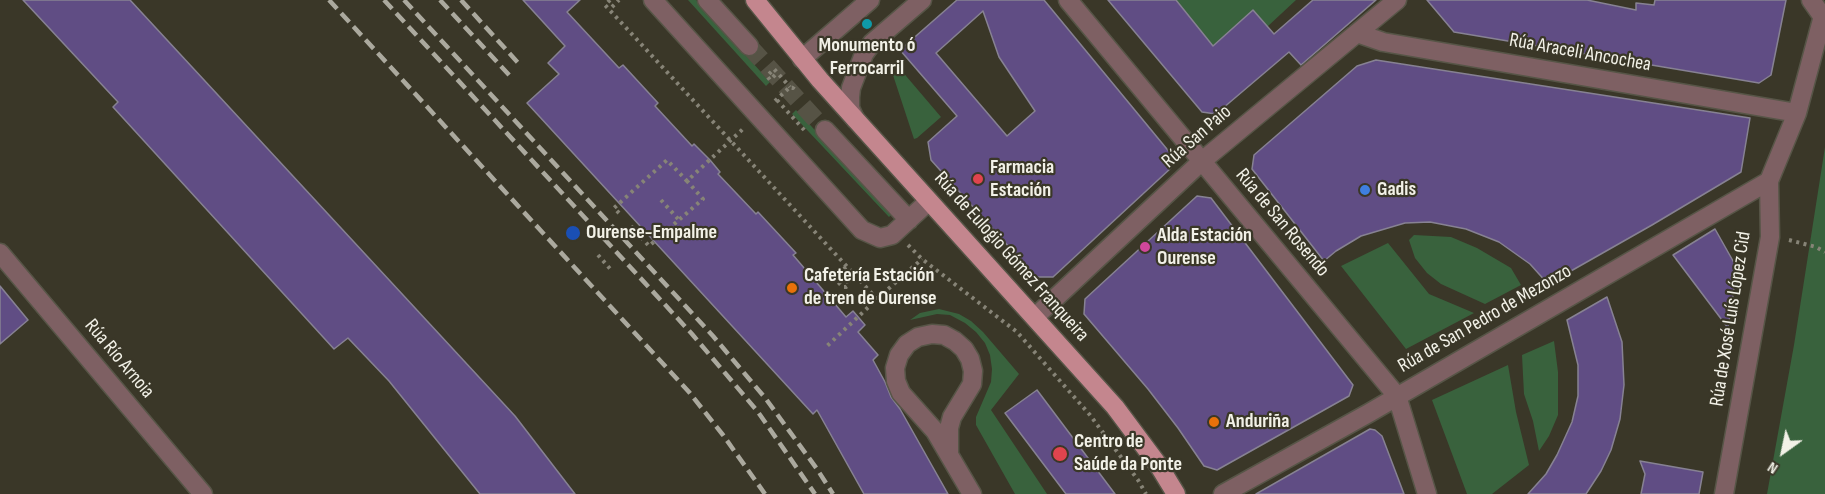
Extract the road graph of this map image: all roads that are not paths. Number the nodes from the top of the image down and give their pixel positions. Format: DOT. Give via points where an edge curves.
graph roads {
  1 [pos="653,0"];
  2 [pos="707,0"];
  3 [pos="740,0"];
  4 [pos="754,0"];
  5 [pos="870,0"];
  6 [pos="922,0"];
  7 [pos="1068,0"];
  8 [pos="1397,0"];
  9 [pos="1811,0"];
  10 [pos="1824,18"];
  11 [pos="1357,33"];
  12 [pos="749,46"];
  13 [pos="802,59"];
  14 [pos="1797,113"];
  15 [pos="855,119"];
  16 [pos="825,130"];
  17 [pos="1202,161"];
  18 [pos="1769,181"];
  19 [pos="929,201"];
  20 [pos="909,220"];
  21 [pos="0,254"];
  22 [pos="1035,317"];
  23 [pos="1397,396"];
  24 [pos="949,452"];
  25 [pos="203,494"];
  26 [pos="972,494"];
  27 [pos="1176,494"];
  28 [pos="1223,494"];
  29 [pos="1427,494"];
  30 [pos="1724,494"];
  1 -- 20 [label="street" via="862,230 886,237"];
  2 -- 12 [label="street"];
  3 -- 13 [label="main road, Rúa de Eulogio Gómez Franqueira"];
  4 -- 13 [label="main road, Rúa de Eulogio Gómez Franqueira"];
  5 -- 13 [label="street"];
  6 -- 15 [label="street" via="864,54 851,88 850,108"];
  7 -- 17 [label="street, Rúa de San Rosendo"];
  8 -- 11 [label="street, Rúa San Paio"];
  9 -- 10 [label="street"];
  10 -- 14 [label="street, Rúa de Xosé Luís López Cid"];
  11 -- 14 [label="street, Rúa Araceli Ancochea" via="1383,42"];
  11 -- 17 [label="street, Rúa San Paio"];
  13 -- 15 [label="main road, Rúa de Eulogio Gómez Franqueira"];
  14 -- 18 [label="street, Rúa de Xosé Luís López Cid"];
  15 -- 19 [label="main road, Rúa de Eulogio Gómez Franqueira"];
  16 -- 20 [label="street"];
  17 -- 22 [label="street, Rúa San Paio"];
  17 -- 23 [label="street, Rúa de San Rosendo"];
  18 -- 23 [label="street, Rúa de San Pedro de Mezonzo"];
  18 -- 30 [label="street, Rúa de Xosé Luís López Cid" via="1770,237"];
  19 -- 20 [label="street"];
  19 -- 22 [label="main road, Rúa de Eulogio Gómez Franqueira"];
  21 -- 25 [label="street, Rúa Río Arnoia"];
  22 -- 27 [label="main road, Rúa de Eulogio Gómez Franqueira" via="1115,407"];
  23 -- 28 [label="street, Rúa de San Pedro de Mezonzo"];
  23 -- 29 [label="street, Rúa de San Rosendo"];
  24 -- 24 [label="street" via="952,417 972,384 973,371 960,345 944,335 932,334 918,337 899,355 896,381 901,393"];
  24 -- 26 [label="street"];
}
